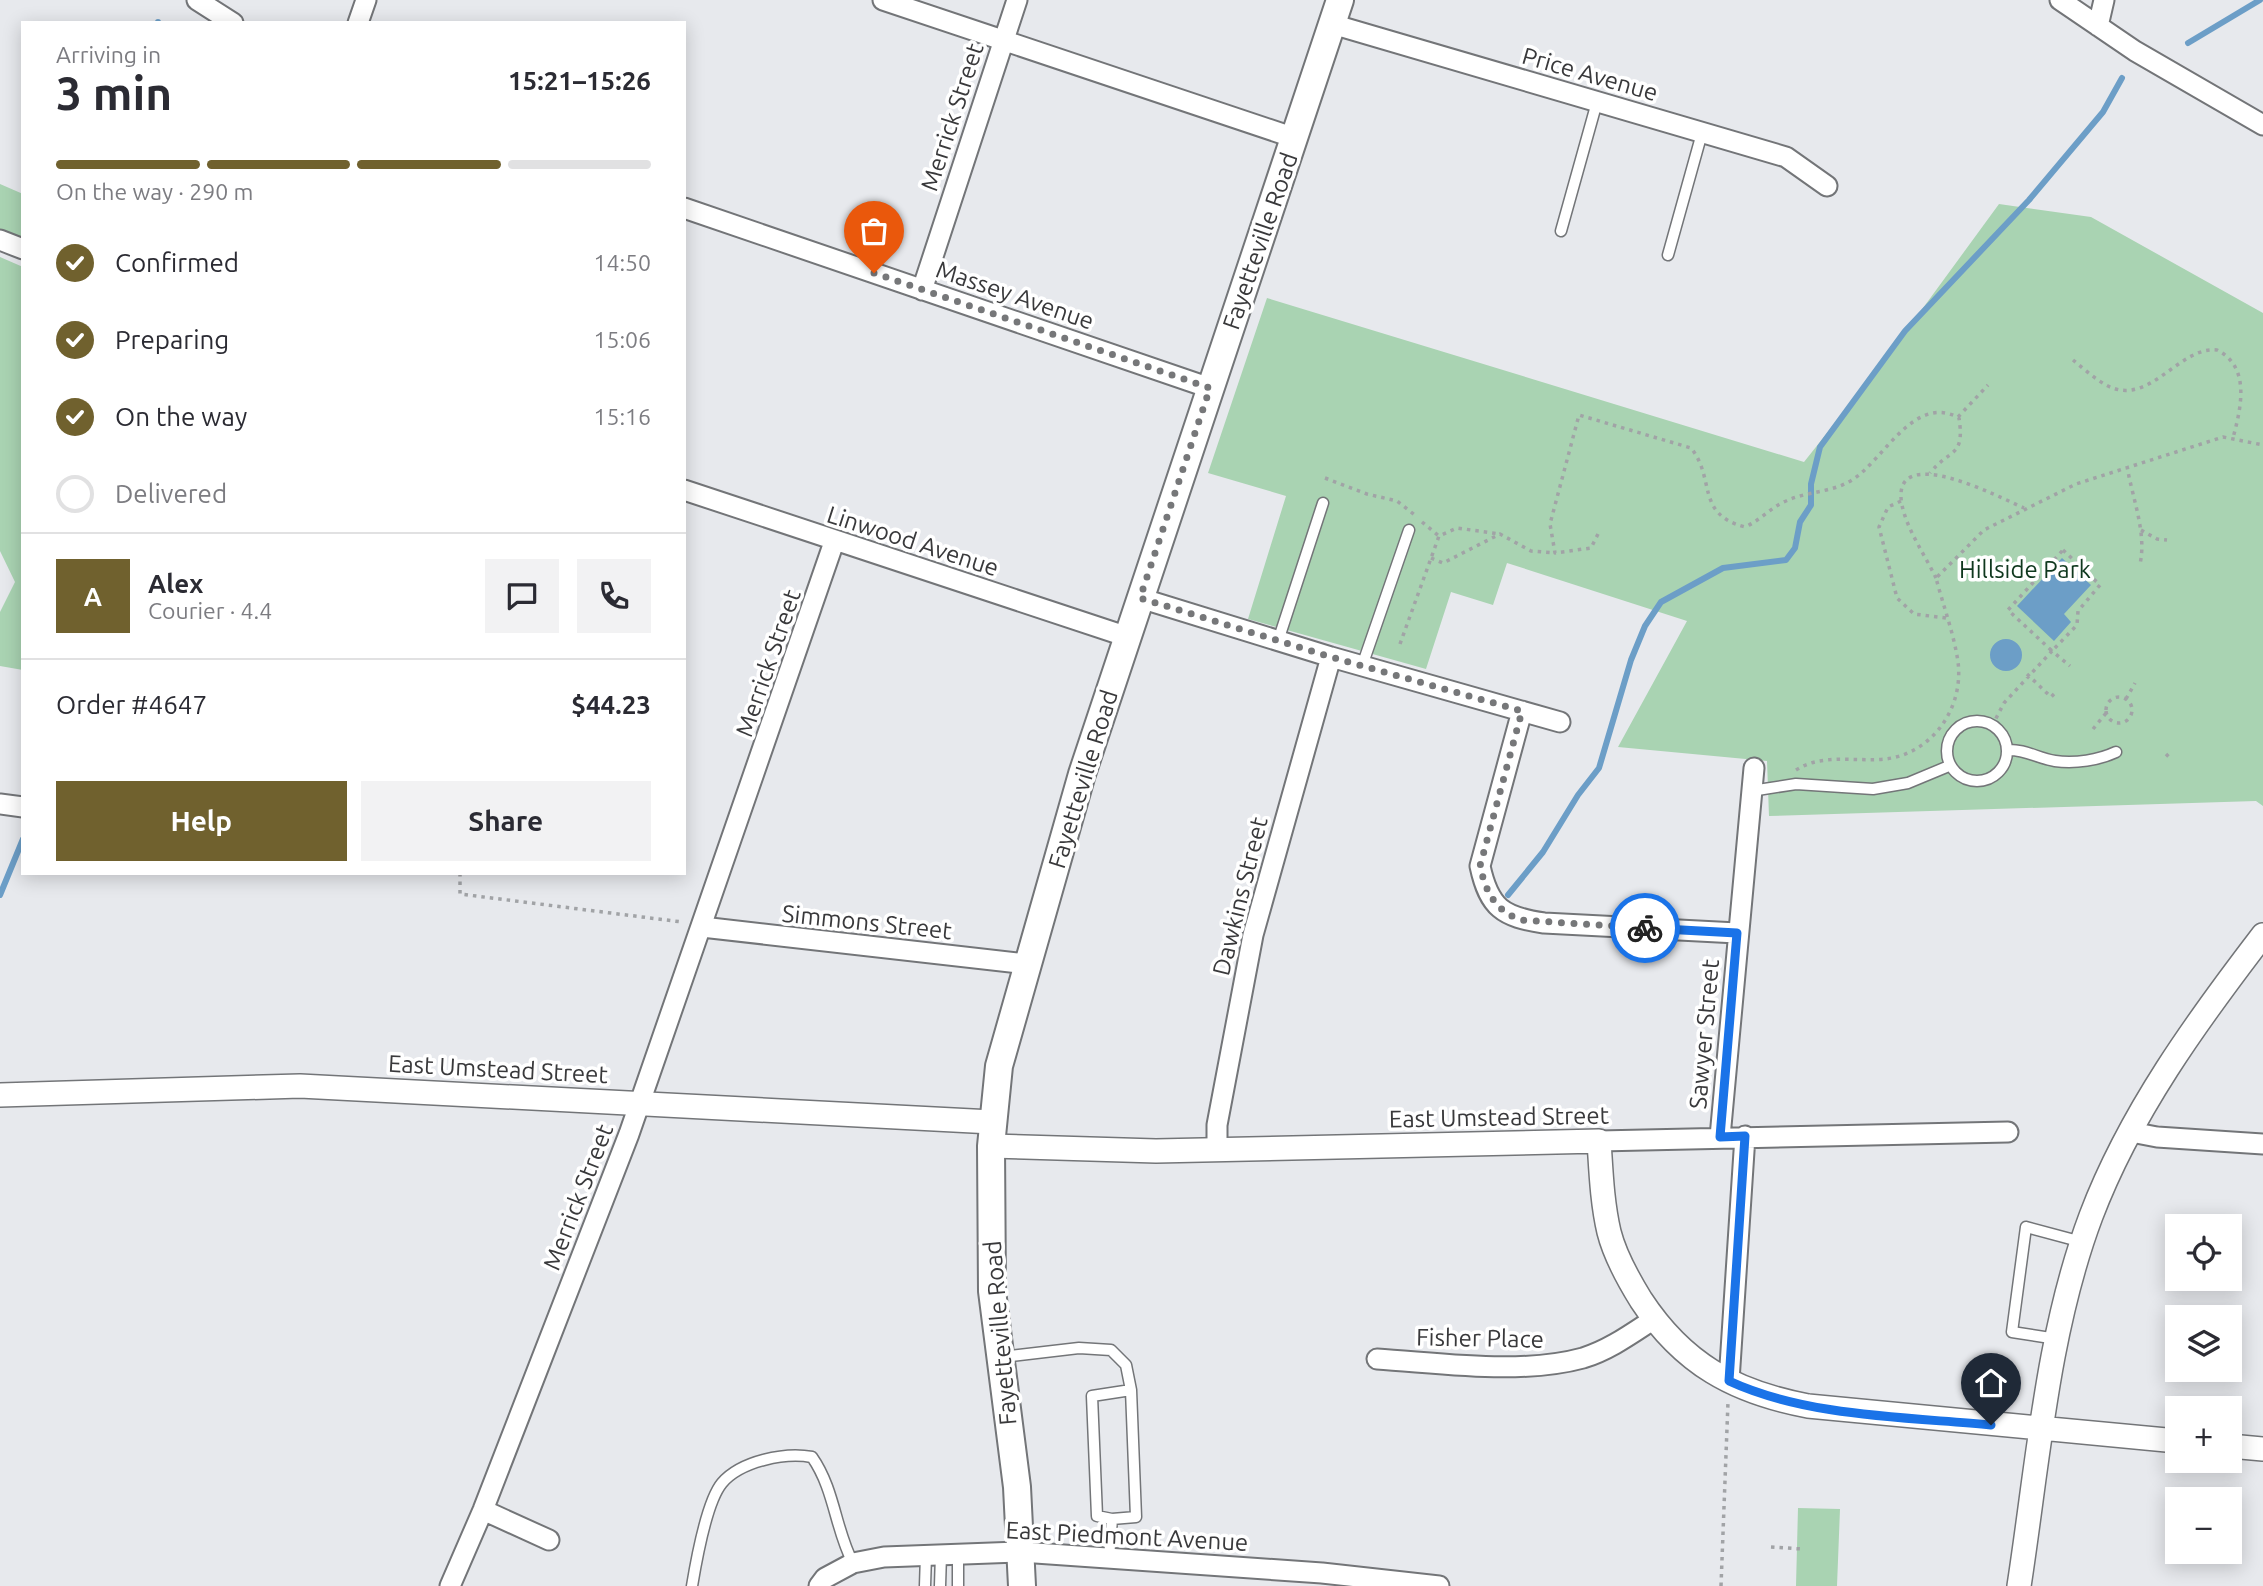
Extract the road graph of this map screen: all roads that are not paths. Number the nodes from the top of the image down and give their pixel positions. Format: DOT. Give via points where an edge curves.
graph roads {
  1 [pos="197,0"];
  2 [pos="366,0"];
  3 [pos="883,0"];
  4 [pos="1017,0"];
  5 [pos="2060,0"];
  6 [pos="2104,0"];
  7 [pos="1336,12"];
  8 [pos="230,21"];
  9 [pos="359,21"];
  10 [pos="2098,26"];
  11 [pos="1003,41"];
  12 [pos="1597,102"];
  13 [pos="2263,125"];
  14 [pos="1702,132"];
  15 [pos="1295,138"];
  16 [pos="1827,186"];
  17 [pos="686,209"];
  18 [pos="1561,231"];
  19 [pos="0,240"];
  20 [pos="21,248"];
  21 [pos="1668,255"];
  22 [pos="922,290"];
  23 [pos="1210,388"];
  24 [pos="686,491"];
  25 [pos="1323,503"];
  26 [pos="1409,530"];
  27 [pos="834,541"];
  28 [pos="1140,598"];
  29 [pos="1128,637"];
  30 [pos="1278,641"];
  31 [pos="1331,657"];
  32 [pos="1362,666"];
  33 [pos="1522,711"];
  34 [pos="1560,722"];
  35 [pos="2007,750"];
  36 [pos="2116,752"];
  37 [pos="1950,766"];
  38 [pos="1754,768"];
  39 [pos="1751,791"];
  40 [pos="0,804"];
  41 [pos="21,807"];
  42 [pos="693,925"];
  43 [pos="1737,933"];
  44 [pos="2263,935"];
  45 [pos="1027,964"];
  46 [pos="0,1095"];
  47 [pos="640,1103"];
  48 [pos="2008,1132"];
  49 [pos="2131,1132"];
  50 [pos="991,1134"];
  51 [pos="1745,1136"];
  52 [pos="1720,1137"];
  53 [pos="1599,1141"];
  54 [pos="2263,1144"];
  55 [pos="1217,1150"];
  56 [pos="2083,1242"];
  57 [pos="1654,1319"];
  58 [pos="2058,1339"];
  59 [pos="998,1357"];
  60 [pos="1377,1359"];
  61 [pos="1132,1390"];
  62 [pos="1729,1392"];
  63 [pos="2043,1429"];
  64 [pos="2165,1440"];
  65 [pos="2242,1447"];
  66 [pos="2263,1450"];
  67 [pos="483,1510"];
  68 [pos="1112,1519"];
  69 [pos="548,1540"];
  70 [pos="1021,1552"];
  71 [pos="942,1554"];
  72 [pos="1109,1558"];
  73 [pos="853,1563"];
  74 [pos="450,1586"];
  75 [pos="692,1586"];
  76 [pos="819,1586"];
  77 [pos="925,1586"];
  78 [pos="940,1586"];
  79 [pos="957,1586"];
  80 [pos="1022,1586"];
  81 [pos="1439,1586"];
  82 [pos="2019,1586"];
  1 -- 8 [label="street"];
  2 -- 9 [label="street"];
  3 -- 11 [label="street"];
  4 -- 11 [label="street, Merrick Street"];
  5 -- 10 [label="street"];
  6 -- 10 [label="street"];
  7 -- 12 [label="street, Price Avenue"];
  7 -- 15 [label="main road, Fayetteville Road"];
  10 -- 13 [label="street"];
  11 -- 15 [label="street"];
  11 -- 22 [label="street, Merrick Street"];
  12 -- 14 [label="street, Price Avenue"];
  12 -- 18 [label="lane"];
  14 -- 16 [label="street, Price Avenue" via="1786,157"];
  14 -- 21 [label="lane"];
  15 -- 23 [label="main road, Fayetteville Road"];
  17 -- 22 [label="street, Massey Avenue"];
  19 -- 20 [label="street"];
  22 -- 23 [label="street, Massey Avenue"];
  23 -- 28 [label="main road, Fayetteville Road"];
  24 -- 27 [label="street, Linwood Avenue"];
  25 -- 30 [label="lane"];
  26 -- 32 [label="lane"];
  27 -- 29 [label="street, Linwood Avenue"];
  27 -- 42 [label="street, Merrick Street"];
  28 -- 29 [label="main road, Fayetteville Road"];
  28 -- 30 [label="street"];
  29 -- 45 [label="main road, Fayetteville Road"];
  30 -- 31 [label="street"];
  31 -- 32 [label="street"];
  31 -- 55 [label="street, Dawkins Street" via="1253,935 1217,1125"];
  32 -- 33 [label="street"];
  33 -- 34 [label="street"];
  33 -- 43 [label="street" via="1480,866 1492,900 1506,914 1544,923"];
  35 -- 36 [label="lane" via="2078,762"];
  35 -- 37 [label="lane" via="2003,767 1989,780 1971,782"];
  35 -- 37 [label="lane" via="2005,740 1992,726 1974,721 1953,732 1947,744"];
  37 -- 39 [label="lane" via="1908,783 1873,789 1796,783"];
  38 -- 39 [label="street, Sawyer Street"];
  39 -- 43 [label="street, Sawyer Street"];
  40 -- 41 [label="street"];
  42 -- 45 [label="street, Simmons Street"];
  42 -- 47 [label="street, Merrick Street"];
  43 -- 52 [label="street, Sawyer Street"];
  44 -- 49 [label="street" via="2184,1044"];
  45 -- 50 [label="main road, Fayetteville Road" via="999,1066"];
  46 -- 47 [label="street, East Umstead Street" via="300,1086"];
  47 -- 50 [label="street, East Umstead Street"];
  47 -- 67 [label="street, Merrick Street"];
  48 -- 51 [label="street, East Umstead Street"];
  49 -- 54 [label="street"];
  49 -- 56 [label="street"];
  50 -- 55 [label="street, East Umstead Street" via="1099,1151"];
  50 -- 59 [label="main road, Fayetteville Road" via="992,1291"];
  51 -- 52 [label="street, East Umstead Street"];
  51 -- 62 [label="street"];
  52 -- 53 [label="street, East Umstead Street"];
  53 -- 55 [label="street, East Umstead Street"];
  53 -- 57 [label="street" via="1612,1241"];
  56 -- 58 [label="street"];
  56 -- 58 [label="lane" via="2026,1227 2012,1332"];
  57 -- 60 [label="street, Fisher Place" via="1618,1343 1553,1364"];
  57 -- 62 [label="street" via="1672,1342"];
  58 -- 63 [label="street"];
  59 -- 61 [label="lane" via="1079,1348 1111,1350 1126,1365"];
  59 -- 70 [label="main road, Fayetteville Road" via="1017,1487"];
  61 -- 68 [label="lane" via="1136,1517"];
  61 -- 68 [label="lane" via="1092,1396 1097,1516"];
  62 -- 63 [label="street" via="1808,1406"];
  63 -- 64 [label="street"];
  63 -- 82 [label="street"];
  65 -- 66 [label="street"];
  67 -- 69 [label="street"];
  67 -- 74 [label="street, Merrick Street"];
  68 -- 72 [label="lane"];
  70 -- 71 [label="street, East Piedmont Avenue"];
  70 -- 72 [label="street, East Piedmont Avenue"];
  70 -- 80 [label="main road, Fayetteville Road"];
  71 -- 73 [label="street, East Piedmont Avenue"];
  71 -- 77 [label="lane"];
  71 -- 78 [label="lane"];
  71 -- 79 [label="lane"];
  72 -- 81 [label="street, East Piedmont Avenue"];
  73 -- 75 [label="lane" via="825,1475 812,1457 796,1454 739,1470 721,1484 705,1524"];
  73 -- 76 [label="street, East Piedmont Avenue"];
}
